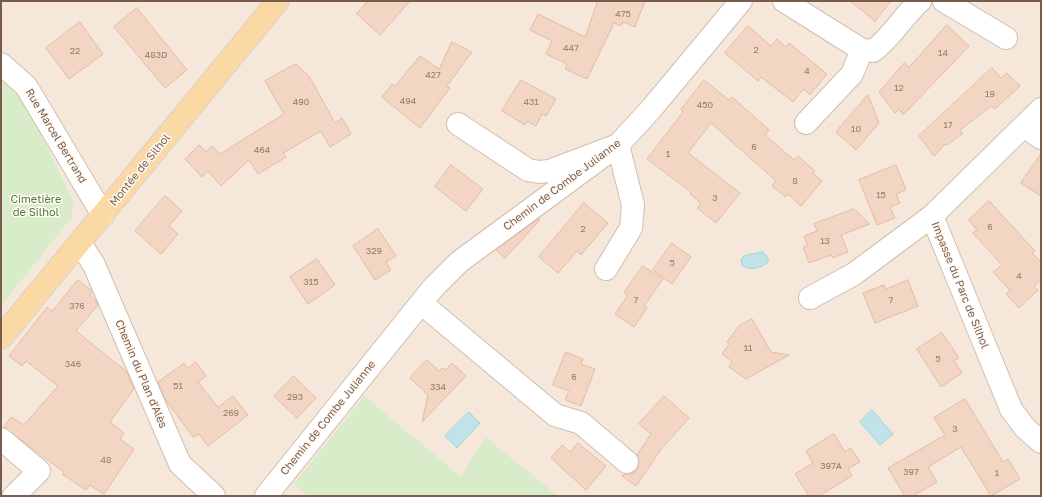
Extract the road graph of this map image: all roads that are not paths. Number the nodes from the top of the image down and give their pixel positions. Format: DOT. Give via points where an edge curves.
graph roads {
  1 [pos="278,1"];
  2 [pos="741,1"];
  3 [pos="784,1"];
  4 [pos="920,1"];
  5 [pos="944,1"];
  6 [pos="1006,38"];
  7 [pos="862,50"];
  8 [pos="1,64"];
  9 [pos="1041,109"];
  10 [pos="806,123"];
  11 [pos="458,124"];
  12 [pos="1032,132"];
  13 [pos="618,145"];
  14 [pos="103,215"];
  15 [pos="932,216"];
  16 [pos="80,243"];
  17 [pos="606,269"];
  18 [pos="810,298"];
  19 [pos="421,303"];
  20 [pos="1,338"];
  21 [pos="1,439"];
  22 [pos="1041,442"];
  23 [pos="627,462"];
  24 [pos="271,495"];
  25 [pos="14,496"];
  26 [pos="214,496"];
  1 -- 14 [label="main road, Montée de Silhol"];
  2 -- 13 [label="street, Chemin de Combe Julianne"];
  3 -- 7 [label="street"];
  4 -- 7 [label="street" via="884,43 873,51"];
  5 -- 6 [label="street"];
  7 -- 10 [label="street" via="852,74"];
  8 -- 14 [label="street, Rue Marcel Bertrand" via="26,86"];
  9 -- 12 [label="street, Impasse du Parc de Silhol"];
  11 -- 13 [label="street" via="528,170 539,172 549,171"];
  12 -- 15 [label="street, Impasse du Parc de Silhol"];
  13 -- 17 [label="street" via="633,205 631,228"];
  13 -- 19 [label="street, Chemin de Combe Julianne" via="459,262"];
  14 -- 16 [label="main road, Montée de Silhol"];
  15 -- 18 [label="street" via="854,274"];
  15 -- 22 [label="street, Impasse du Parc de Silhol" via="1011,409"];
  16 -- 20 [label="main road, Montée de Silhol"];
  16 -- 26 [label="street, Chemin du Plan d'Alès" via="94,265 180,464"];
  19 -- 23 [label="street" via="555,415 581,423"];
  19 -- 24 [label="street, Chemin de Combe Julianne"];
  21 -- 25 [label="street" via="38,471"];
}
